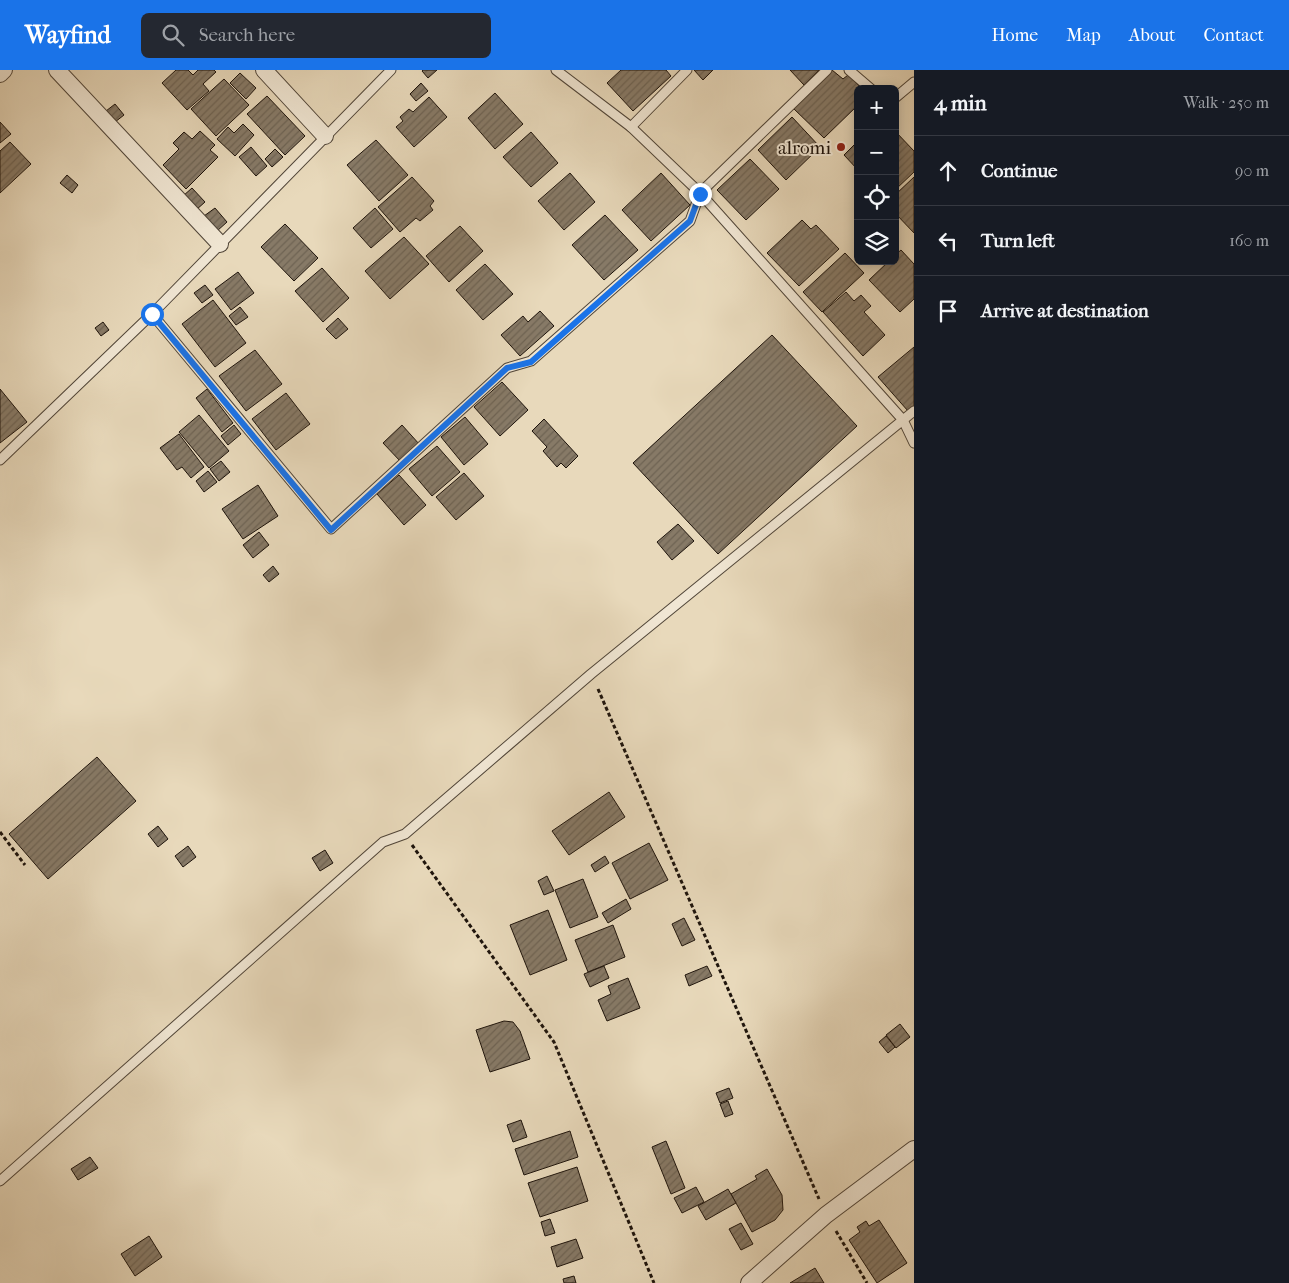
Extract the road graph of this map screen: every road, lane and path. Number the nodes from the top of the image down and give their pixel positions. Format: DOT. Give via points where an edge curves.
graph roads {
  1 [pos="4,70"];
  2 [pos="57,70"];
  3 [pos="264,70"];
  4 [pos="392,70"];
  5 [pos="556,70"];
  6 [pos="687,70"];
  7 [pos="827,70"];
  8 [pos="849,70"];
  9 [pos="0,74"];
  10 [pos="914,82"];
  11 [pos="866,85"];
  12 [pos="899,95"];
  13 [pos="631,127"];
  14 [pos="324,136"];
  15 [pos="700,194"];
  16 [pos="220,244"];
  17 [pos="152,314"];
  18 [pos="914,411"];
  19 [pos="903,420"];
  20 [pos="914,443"];
  21 [pos="0,460"];
  22 [pos="591,674"];
  23 [pos="0,832"];
  24 [pos="405,834"];
  25 [pos="24,866"];
  26 [pos="914,1149"];
  27 [pos="0,1182"];
  28 [pos="826,1215"];
  29 [pos="654,1283"];
  30 [pos="749,1283"];
  31 [pos="867,1283"];
  1 -- 9 [label="street"];
  2 -- 16 [label="street"];
  3 -- 14 [label="street"];
  4 -- 14 [label="lane"];
  5 -- 13 [label="lane"];
  6 -- 13 [label="lane"];
  7 -- 15 [label="lane"];
  8 -- 11 [label="lane"];
  10 -- 12 [label="lane"];
  13 -- 15 [label="lane"];
  14 -- 16 [label="lane"];
  15 -- 17 [label="lane" via="690,221 531,362 507,368 331,530"];
  15 -- 19 [label="lane"];
  16 -- 17 [label="lane"];
  17 -- 21 [label="lane"];
  18 -- 19 [label="lane"];
  19 -- 20 [label="lane"];
  19 -- 22 [label="lane"];
  22 -- 24 [label="lane"];
  22 -- 28 [label="path"];
  23 -- 25 [label="path"];
  24 -- 27 [label="lane" via="383,842"];
  24 -- 29 [label="path" via="554,1042"];
  26 -- 28 [label="street"];
  28 -- 30 [label="street"];
  28 -- 31 [label="path"];
}
